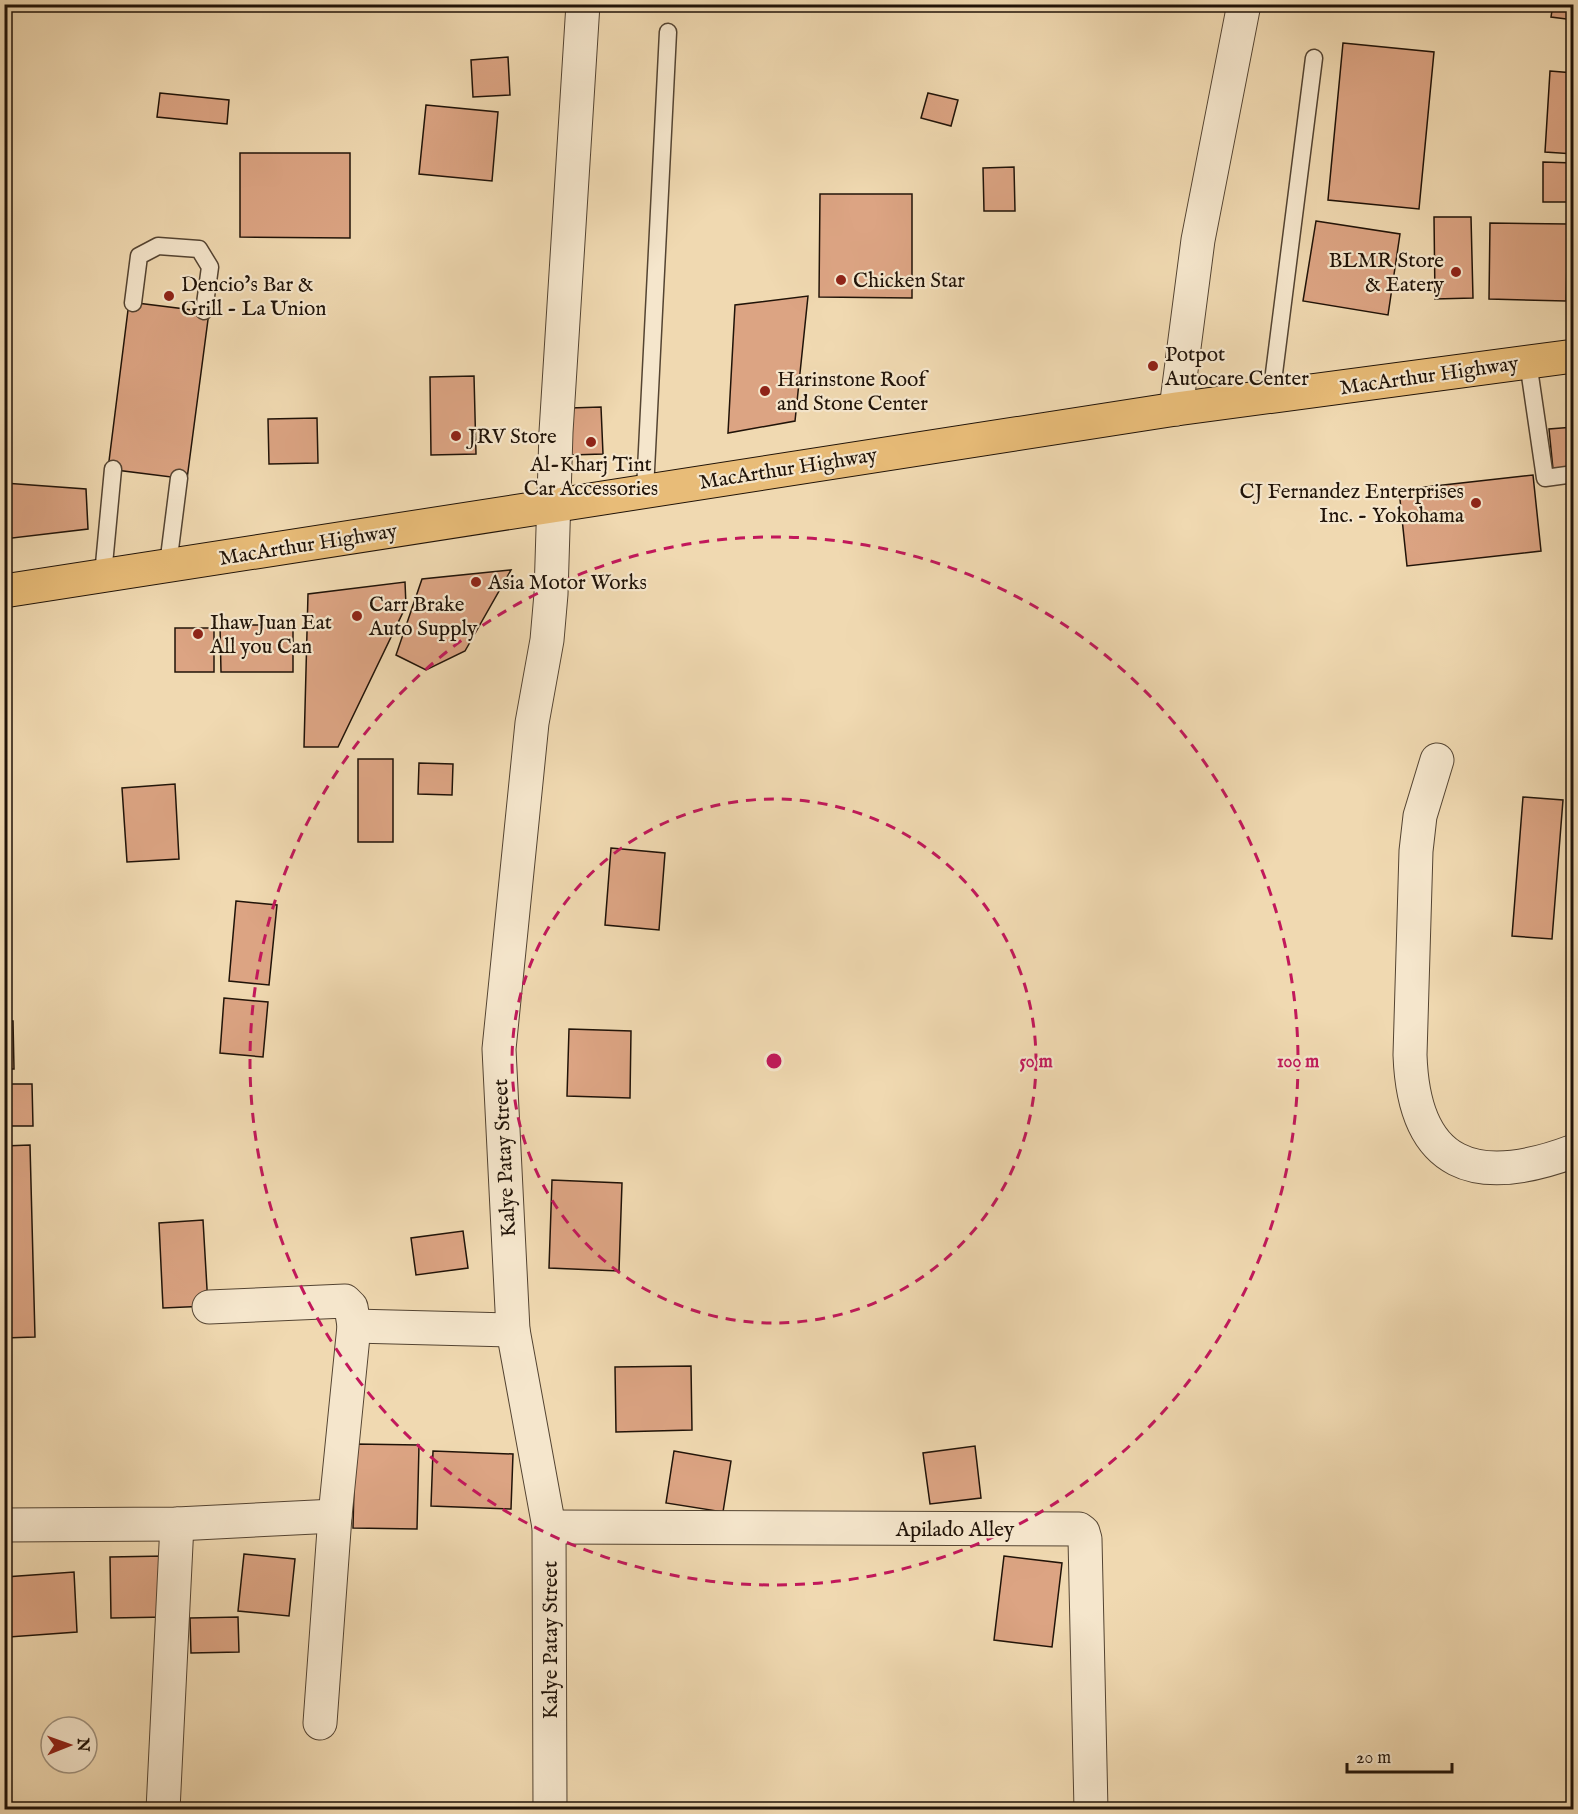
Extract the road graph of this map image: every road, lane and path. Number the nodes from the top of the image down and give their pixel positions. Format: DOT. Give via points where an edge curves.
graph roads {
  1 [pos="583,4"];
  2 [pos="1244,4"];
  3 [pos="668,32"];
  4 [pos="1314,58"];
  5 [pos="133,303"];
  6 [pos="204,311"];
  7 [pos="1574,356"];
  8 [pos="1528,362"];
  9 [pos="1271,397"];
  10 [pos="1176,409"];
  11 [pos="113,469"];
  12 [pos="1574,474"];
  13 [pos="179,478"];
  14 [pos="645,490"];
  15 [pos="555,506"];
  16 [pos="168,565"];
  17 [pos="103,575"];
  18 [pos="4,591"];
  19 [pos="1437,760"];
  20 [pos="1574,1151"];
  21 [pos="209,1307"];
  22 [pos="354,1326"];
  23 [pos="513,1330"];
  24 [pos="335,1516"];
  25 [pos="177,1524"];
  26 [pos="4,1525"];
  27 [pos="549,1527"];
  28 [pos="320,1723"];
  29 [pos="163,1809"];
  30 [pos="550,1809"];
  31 [pos="1090,1809"];
  1 -- 15 [label="street, Kalye Patay Street" via="556,432"];
  2 -- 10 [label="street" via="1198,240"];
  3 -- 14 [label="lane"];
  4 -- 9 [label="lane"];
  5 -- 6 [label="lane" via="139,256 158,246 199,249 210,267"];
  7 -- 8 [label="highway, MacArthur Highway"];
  8 -- 9 [label="highway, MacArthur Highway"];
  8 -- 12 [label="lane" via="1545,478"];
  9 -- 10 [label="highway, MacArthur Highway"];
  10 -- 14 [label="highway, MacArthur Highway"];
  11 -- 17 [label="lane"];
  13 -- 16 [label="lane"];
  14 -- 15 [label="highway, MacArthur Highway"];
  15 -- 16 [label="highway, MacArthur Highway"];
  15 -- 23 [label="street, Kalye Patay Street" via="547,640 531,723 499,1049"];
  16 -- 17 [label="highway, MacArthur Highway"];
  17 -- 18 [label="highway, MacArthur Highway"];
  19 -- 20 [label="street" via="1420,816 1416,851 1410,1055 1418,1113 1438,1147 1459,1162 1482,1168 1513,1169"];
  21 -- 22 [label="street" via="345,1301 351,1307"];
  22 -- 23 [label="street"];
  22 -- 24 [label="street"];
  23 -- 27 [label="street, Kalye Patay Street"];
  24 -- 25 [label="street"];
  24 -- 28 [label="street"];
  25 -- 26 [label="street"];
  25 -- 29 [label="street"];
  27 -- 30 [label="street, Kalye Patay Street"];
  27 -- 31 [label="street, Apilado Alley" via="1079,1529 1085,1539"];
}
